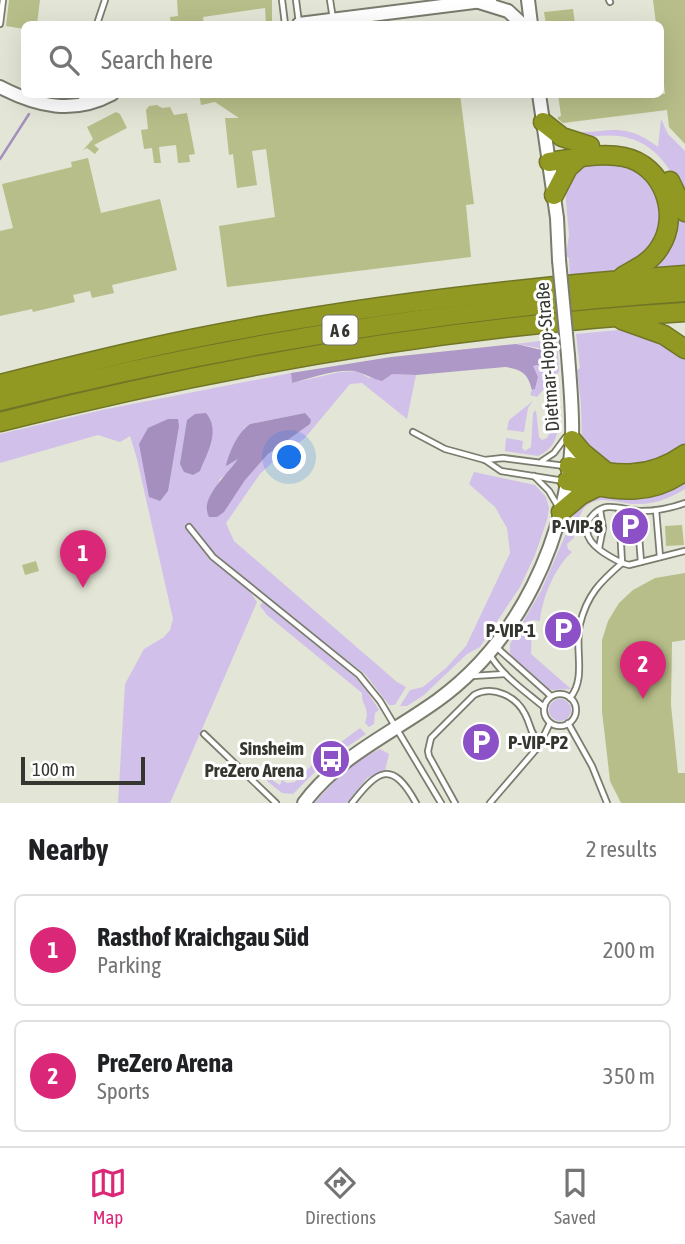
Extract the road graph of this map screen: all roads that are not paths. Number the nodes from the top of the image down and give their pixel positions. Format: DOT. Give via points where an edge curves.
graph roads {
  1 [pos="3,0"];
  2 [pos="105,0"];
  3 [pos="282,0"];
  4 [pos="296,0"];
  5 [pos="330,0"];
  6 [pos="528,0"];
  7 [pos="485,1"];
  8 [pos="333,20"];
  9 [pos="98,21"];
  10 [pos="285,21"];
  11 [pos="299,21"];
  12 [pos="324,21"];
  13 [pos="519,21"];
  14 [pos="531,21"];
  15 [pos="0,24"];
  16 [pos="0,87"];
  17 [pos="21,96"];
  18 [pos="26,98"];
  19 [pos="539,98"];
  20 [pos="82,100"];
  21 [pos="543,122"];
  22 [pos="584,152"];
  23 [pos="548,157"];
  24 [pos="554,195"];
  25 [pos="685,212"];
  26 [pos="685,275"];
  27 [pos="617,280"];
  28 [pos="685,292"];
  29 [pos="685,312"];
  30 [pos="612,316"];
  31 [pos="685,349"];
  32 [pos="105,358"];
  33 [pos="0,375"];
  34 [pos="0,384"];
  35 [pos="0,401"];
  36 [pos="0,422"];
  37 [pos="413,432"];
  38 [pos="572,435"];
  39 [pos="685,454"];
  40 [pos="508,458"];
  41 [pos="485,460"];
  42 [pos="540,462"];
  43 [pos="506,471"];
  44 [pos="685,471"];
  45 [pos="568,474"];
  46 [pos="534,475"];
  47 [pos="603,479"];
  48 [pos="685,503"];
  49 [pos="619,508"];
  50 [pos="600,509"];
  51 [pos="656,510"];
  52 [pos="637,511"];
  53 [pos="561,512"];
  54 [pos="189,527"];
  55 [pos="598,548"];
  56 [pos="685,551"];
  57 [pos="660,557"];
  58 [pos="622,562"];
  59 [pos="641,562"];
  60 [pos="492,648"];
  61 [pos="506,674"];
  62 [pos="464,678"];
  63 [pos="539,687"];
  64 [pos="551,696"];
  65 [pos="533,697"];
  66 [pos="570,698"];
  67 [pos="544,707"];
  68 [pos="550,723"];
  69 [pos="569,723"];
  70 [pos="395,729"];
  71 [pos="204,734"];
  72 [pos="540,743"];
  73 [pos="276,803"];
  74 [pos="304,803"];
  75 [pos="352,803"];
  76 [pos="416,803"];
  77 [pos="441,803"];
  78 [pos="455,803"];
  79 [pos="490,803"];
  80 [pos="607,803"];
  1 -- 15 [label="lane"];
  2 -- 9 [label="lane"];
  3 -- 10 [label="lane"];
  4 -- 11 [label="lane"];
  5 -- 8 [label="lane"];
  6 -- 14 [label="street"];
  7 -- 8 [label="street"];
  7 -- 13 [label="street" via="508,10"];
  8 -- 12 [label="street"];
  16 -- 17 [label="street"];
  18 -- 20 [label="street" via="45,106"];
  19 -- 21 [label="street, Dietmar-Hopp-Straße"];
  21 -- 22 [label="highway"];
  21 -- 23 [label="street, Dietmar-Hopp-Straße"];
  22 -- 23 [label="highway"];
  22 -- 24 [label="highway" via="568,168"];
  22 -- 25 [label="highway" via="617,145 653,160 672,184"];
  22 -- 27 [label="highway" via="633,160 657,179 668,203 670,219 661,246 649,261"];
  23 -- 24 [label="street, Dietmar-Hopp-Straße"];
  24 -- 38 [label="street, Dietmar-Hopp-Straße, bridge"];
  26 -- 27 [label="highway"];
  27 -- 32 [label="highway" via="358,311"];
  28 -- 35 [label="highway, A 6" via="562,302 332,332 177,360"];
  29 -- 30 [label="highway, A 6"];
  30 -- 31 [label="highway" via="664,335"];
  30 -- 36 [label="highway, A 6" via="333,352 143,388"];
  32 -- 33 [label="highway"];
  32 -- 34 [label="highway"];
  37 -- 41 [label="lane" via="445,449"];
  38 -- 42 [label="lane"];
  38 -- 45 [label="street, Dietmar-Hopp-Straße"];
  38 -- 47 [label="highway"];
  39 -- 47 [label="highway" via="642,474"];
  40 -- 41 [label="lane"];
  40 -- 42 [label="lane"];
  40 -- 43 [label="lane"];
  41 -- 43 [label="lane"];
  42 -- 45 [label="lane"];
  43 -- 46 [label="lane"];
  44 -- 47 [label="highway" via="673,480 641,490"];
  45 -- 46 [label="lane"];
  45 -- 47 [label="highway"];
  45 -- 53 [label="street, Dietmar-Hopp-Straße"];
  46 -- 53 [label="lane"];
  47 -- 53 [label="highway"];
  48 -- 51 [label="lane"];
  49 -- 50 [label="lane"];
  49 -- 52 [label="lane"];
  49 -- 58 [label="lane"];
  50 -- 55 [label="lane" via="603,528"];
  50 -- 55 [label="lane" via="587,523 587,536"];
  51 -- 52 [label="lane"];
  51 -- 57 [label="lane"];
  52 -- 59 [label="lane"];
  53 -- 60 [label="street, Dietmar-Hopp-Straße" via="532,587"];
  54 -- 70 [label="lane" via="213,557 359,676"];
  55 -- 58 [label="lane"];
  56 -- 57 [label="lane"];
  57 -- 59 [label="lane"];
  58 -- 59 [label="lane"];
  58 -- 66 [label="lane" via="595,586 580,625 579,681"];
  60 -- 61 [label="lane" via="494,662"];
  60 -- 62 [label="street, Dietmar-Hopp-Straße"];
  60 -- 63 [label="lane"];
  61 -- 62 [label="lane"];
  61 -- 65 [label="lane"];
  62 -- 70 [label="street, Dietmar-Hopp-Straße"];
  63 -- 64 [label="lane"];
  63 -- 65 [label="lane"];
  64 -- 66 [label="lane"];
  64 -- 67 [label="lane"];
  65 -- 67 [label="lane"];
  66 -- 69 [label="lane" via="575,713"];
  67 -- 68 [label="lane"];
  68 -- 69 [label="lane"];
  68 -- 72 [label="lane"];
  69 -- 80 [label="lane"];
  70 -- 74 [label="street, Dietmar-Hopp-Straße" via="345,761"];
  70 -- 77 [label="lane"];
  71 -- 73 [label="lane"];
  72 -- 78 [label="lane" via="524,712 507,694 491,690 474,695 428,745 429,756"];
  72 -- 79 [label="lane"];
  75 -- 76 [label="lane" via="375,777 394,775 405,783"];
}
